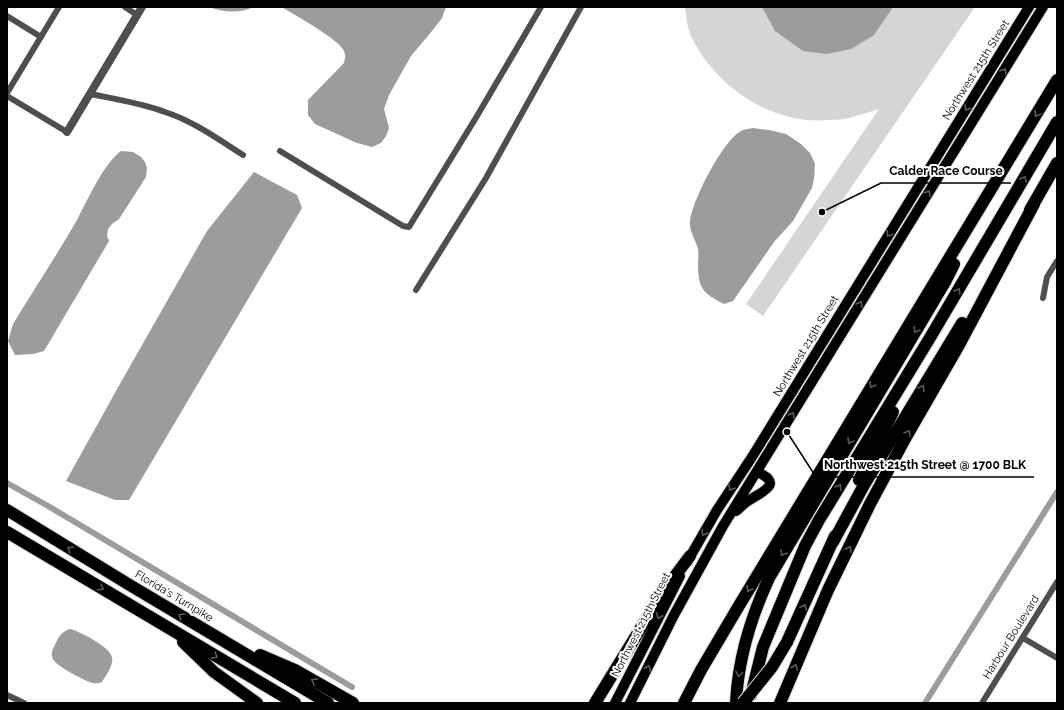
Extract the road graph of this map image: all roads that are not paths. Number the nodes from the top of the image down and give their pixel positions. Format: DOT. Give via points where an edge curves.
graph roads {
  1 [pos="59,7"];
  2 [pos="125,7"];
  3 [pos="142,7"];
  4 [pos="541,7"];
  5 [pos="581,7"];
  6 [pos="1029,7"];
  7 [pos="1043,7"];
  8 [pos="138,15"];
  9 [pos="7,16"];
  10 [pos="41,37"];
  11 [pos="995,62"];
  12 [pos="1057,80"];
  13 [pos="994,86"];
  14 [pos="7,93"];
  15 [pos="90,94"];
  16 [pos="7,96"];
  17 [pos="1057,122"];
  18 [pos="67,132"];
  19 [pos="280,151"];
  20 [pos="243,155"];
  21 [pos="1057,163"];
  22 [pos="1001,172"];
  23 [pos="1034,204"];
  24 [pos="1057,260"];
  25 [pos="416,290"];
  26 [pos="1043,298"];
  27 [pos="931,336"];
  28 [pos="757,472"];
  29 [pos="7,510"];
  30 [pos="729,516"];
  31 [pos="7,532"];
  32 [pos="832,542"];
  33 [pos="690,556"];
  34 [pos="1057,582"];
  35 [pos="169,629"];
  36 [pos="215,635"];
  37 [pos="1023,638"];
  38 [pos="1057,658"];
  39 [pos="7,695"];
  40 [pos="24,703"];
  41 [pos="257,703"];
  42 [pos="295,703"];
  43 [pos="328,703"];
  44 [pos="353,703"];
  45 [pos="595,703"];
  46 [pos="615,703"];
  47 [pos="630,703"];
  48 [pos="684,703"];
  49 [pos="736,703"];
  50 [pos="743,703"];
  51 [pos="749,703"];
  52 [pos="780,703"];
  53 [pos="982,703"];
  1 -- 10 [label="street"];
  2 -- 8 [label="street"];
  3 -- 8 [label="street"];
  4 -- 19 [label="street" via="409,227 403,226"];
  5 -- 25 [label="street" via="486,178"];
  6 -- 11 [label="main road, Northwest 215th Street"];
  13 -- 7 [label="main road, one-way"];
  8 -- 15 [label="street"];
  9 -- 10 [label="street"];
  10 -- 14 [label="street"];
  11 -- 13 [label="main road" via="991,78"];
  11 -- 33 [label="main road, Northwest 215th Street, one-way"];
  12 -- 22 [label="highway, one-way"];
  28 -- 13 [label="main road, one-way"];
  15 -- 18 [label="street"];
  15 -- 20 [label="street" via="166,112 197,126"];
  16 -- 18 [label="street"];
  27 -- 17 [label="highway, one-way"];
  21 -- 23 [label="highway"];
  22 -- 48 [label="highway, one-way" via="737,609"];
  22 -- 49 [label="highway, one-way" via="944,282 769,578 754,613 743,650"];
  32 -- 23 [label="highway, one-way"];
  52 -- 23 [label="highway, one-way" via="828,590 870,504"];
  24 -- 26 [label="street" via="1047,277"];
  27 -- 32 [label="highway" via="921,362 901,396"];
  51 -- 27 [label="highway, one-way" via="762,647 804,546"];
  28 -- 30 [label="main road"];
  28 -- 30 [label="main road" via="768,479 768,488"];
  36 -- 29 [label="highway, Florida's Turnpike, one-way"];
  47 -- 30 [label="main road, one-way" via="686,592"];
  31 -- 35 [label="highway, one-way"];
  50 -- 32 [label="highway, one-way, bridge" via="772,667 787,642"];
  33 -- 45 [label="highway" via="663,592"];
  33 -- 46 [label="main road, Northwest 215th Street, one-way"];
  34 -- 37 [label="street, Harbour Boulevard"];
  35 -- 41 [label="highway" via="214,672"];
  35 -- 42 [label="highway, one-way"];
  36 -- 43 [label="highway, Florida's Turnpike"];
  44 -- 36 [label="highway, one-way" via="295,670"];
  37 -- 38 [label="street"];
  37 -- 53 [label="street, Harbour Boulevard"];
  39 -- 40 [label="street"];
}
